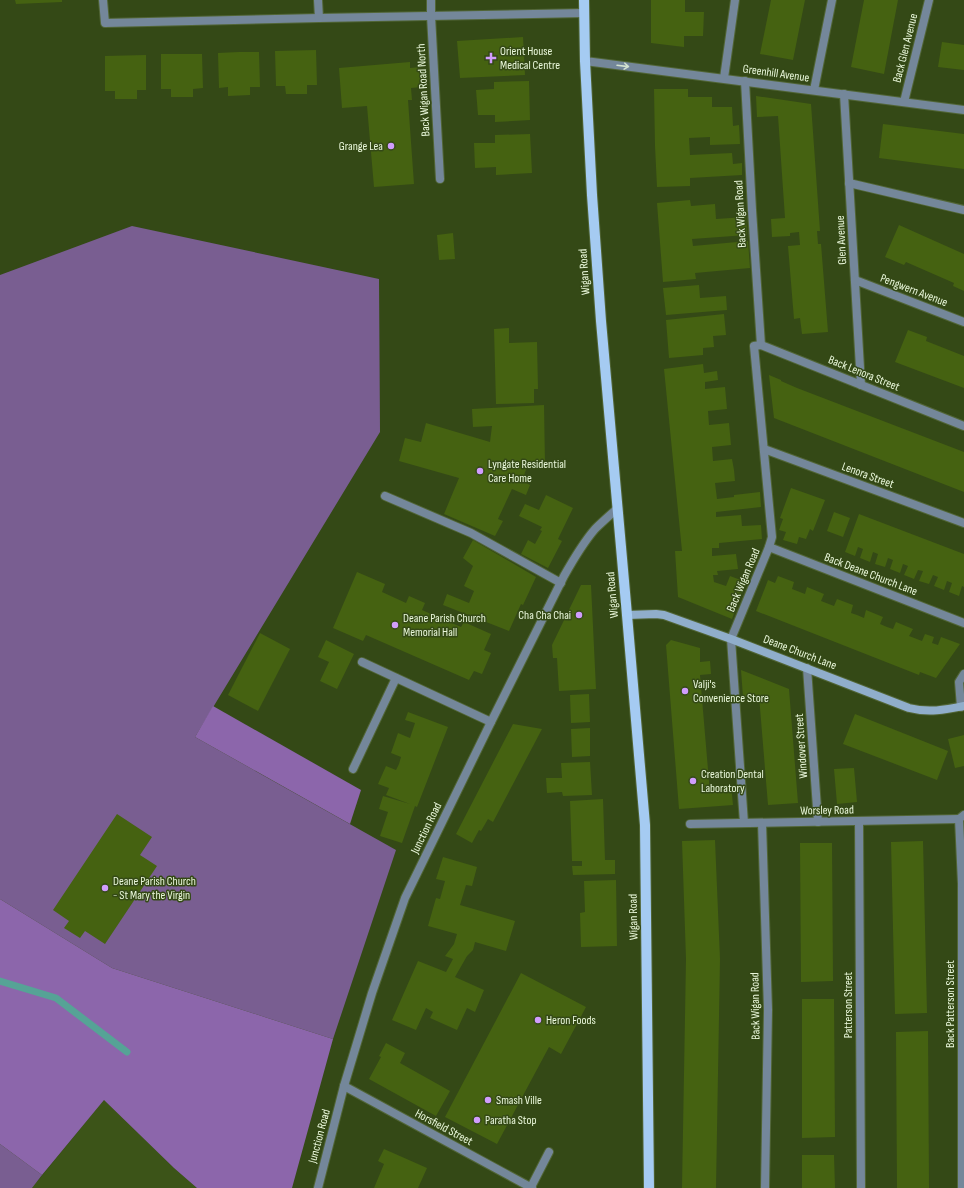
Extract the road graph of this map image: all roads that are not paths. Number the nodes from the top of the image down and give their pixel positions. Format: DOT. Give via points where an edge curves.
graph roads {
  1 [pos="103,0"];
  2 [pos="318,0"];
  3 [pos="431,0"];
  4 [pos="584,0"];
  5 [pos="736,0"];
  6 [pos="832,0"];
  7 [pos="929,0"];
  8 [pos="584,13"];
  9 [pos="431,16"];
  10 [pos="319,18"];
  11 [pos="585,61"];
  12 [pos="724,78"];
  13 [pos="745,81"];
  14 [pos="814,90"];
  15 [pos="844,94"];
  16 [pos="904,102"];
  17 [pos="964,110"];
  18 [pos="440,179"];
  19 [pos="849,183"];
  20 [pos="964,210"];
  21 [pos="855,280"];
  22 [pos="964,322"];
  23 [pos="757,346"];
  24 [pos="861,385"];
  25 [pos="964,426"];
  26 [pos="764,449"];
  27 [pos="385,496"];
  28 [pos="618,508"];
  29 [pos="964,523"];
  30 [pos="769,548"];
  31 [pos="561,583"];
  32 [pos="627,615"];
  33 [pos="964,623"];
  34 [pos="731,639"];
  35 [pos="362,662"];
  36 [pos="807,668"];
  37 [pos="964,674"];
  38 [pos="396,678"];
  39 [pos="962,707"];
  40 [pos="491,722"];
  41 [pos="353,769"];
  42 [pos="962,817"];
  43 [pos="859,821"];
  44 [pos="818,822"];
  45 [pos="744,823"];
  46 [pos="762,823"];
  47 [pos="690,824"];
  48 [pos="963,884"];
  49 [pos="344,1086"];
  50 [pos="549,1152"];
  51 [pos="318,1188"];
  52 [pos="531,1188"];
  53 [pos="649,1188"];
  54 [pos="766,1188"];
  55 [pos="861,1188"];
  56 [pos="962,1188"];
  1 -- 10 [label="street" via="105,23"];
  2 -- 10 [label="street"];
  3 -- 9 [label="street, Back Wigan Road North"];
  4 -- 8 [label="main road, Wigan Road"];
  5 -- 12 [label="street"];
  6 -- 14 [label="street"];
  7 -- 16 [label="street, Back Glen Avenue"];
  8 -- 9 [label="street"];
  8 -- 11 [label="main road, Wigan Road"];
  9 -- 10 [label="street"];
  9 -- 18 [label="street, Back Wigan Road North"];
  11 -- 12 [label="street, Greenhill Avenue, one-way"];
  11 -- 28 [label="main road, Wigan Road" via="600,313"];
  12 -- 13 [label="street, Greenhill Avenue"];
  13 -- 14 [label="street, Greenhill Avenue"];
  13 -- 23 [label="street, Back Wigan Road"];
  14 -- 15 [label="street, Greenhill Avenue"];
  15 -- 16 [label="street, Greenhill Avenue"];
  15 -- 19 [label="street, Glen Avenue"];
  16 -- 17 [label="street, Greenhill Avenue"];
  19 -- 20 [label="street"];
  19 -- 21 [label="street, Glen Avenue"];
  21 -- 22 [label="street, Pengwern Avenue"];
  21 -- 24 [label="street, Glen Avenue"];
  23 -- 24 [label="street, Back Lenora Street"];
  23 -- 26 [label="street, Back Wigan Road"];
  24 -- 25 [label="street, Back Lenora Street"];
  26 -- 29 [label="street, Lenora Street"];
  26 -- 30 [label="street, Back Wigan Road" via="772,537"];
  27 -- 31 [label="street" via="471,533"];
  28 -- 31 [label="street, Junction Road" via="584,543"];
  28 -- 32 [label="main road, Wigan Road"];
  30 -- 33 [label="street, Back Deane Church Lane"];
  30 -- 34 [label="street, Back Wigan Road"];
  31 -- 40 [label="street, Junction Road"];
  32 -- 34 [label="street, Deane Church Lane" via="664,615"];
  32 -- 53 [label="main road, Wigan Road" via="645,825"];
  34 -- 36 [label="street, Deane Church Lane"];
  34 -- 45 [label="street, Back Wigan Road"];
  35 -- 38 [label="street"];
  36 -- 39 [label="street, Deane Church Lane" via="919,711"];
  36 -- 44 [label="street, Windover Street"];
  37 -- 39 [label="street" via="959,682"];
  38 -- 40 [label="street"];
  38 -- 41 [label="street"];
  40 -- 49 [label="street, Junction Road" via="405,898 372,993"];
  42 -- 43 [label="street, Worsley Road"];
  42 -- 48 [label="street, Back Patterson Street"];
  43 -- 44 [label="street, Worsley Road"];
  43 -- 55 [label="street, Patterson Street"];
  44 -- 46 [label="street, Worsley Road"];
  45 -- 46 [label="street, Worsley Road"];
  45 -- 47 [label="street, Worsley Road"];
  46 -- 54 [label="street, Back Wigan Road" via="768,1010"];
  48 -- 56 [label="street, Back Patterson Street"];
  49 -- 51 [label="street, Junction Road"];
  49 -- 52 [label="street, Horsfield Street"];
  50 -- 52 [label="street"];
}
